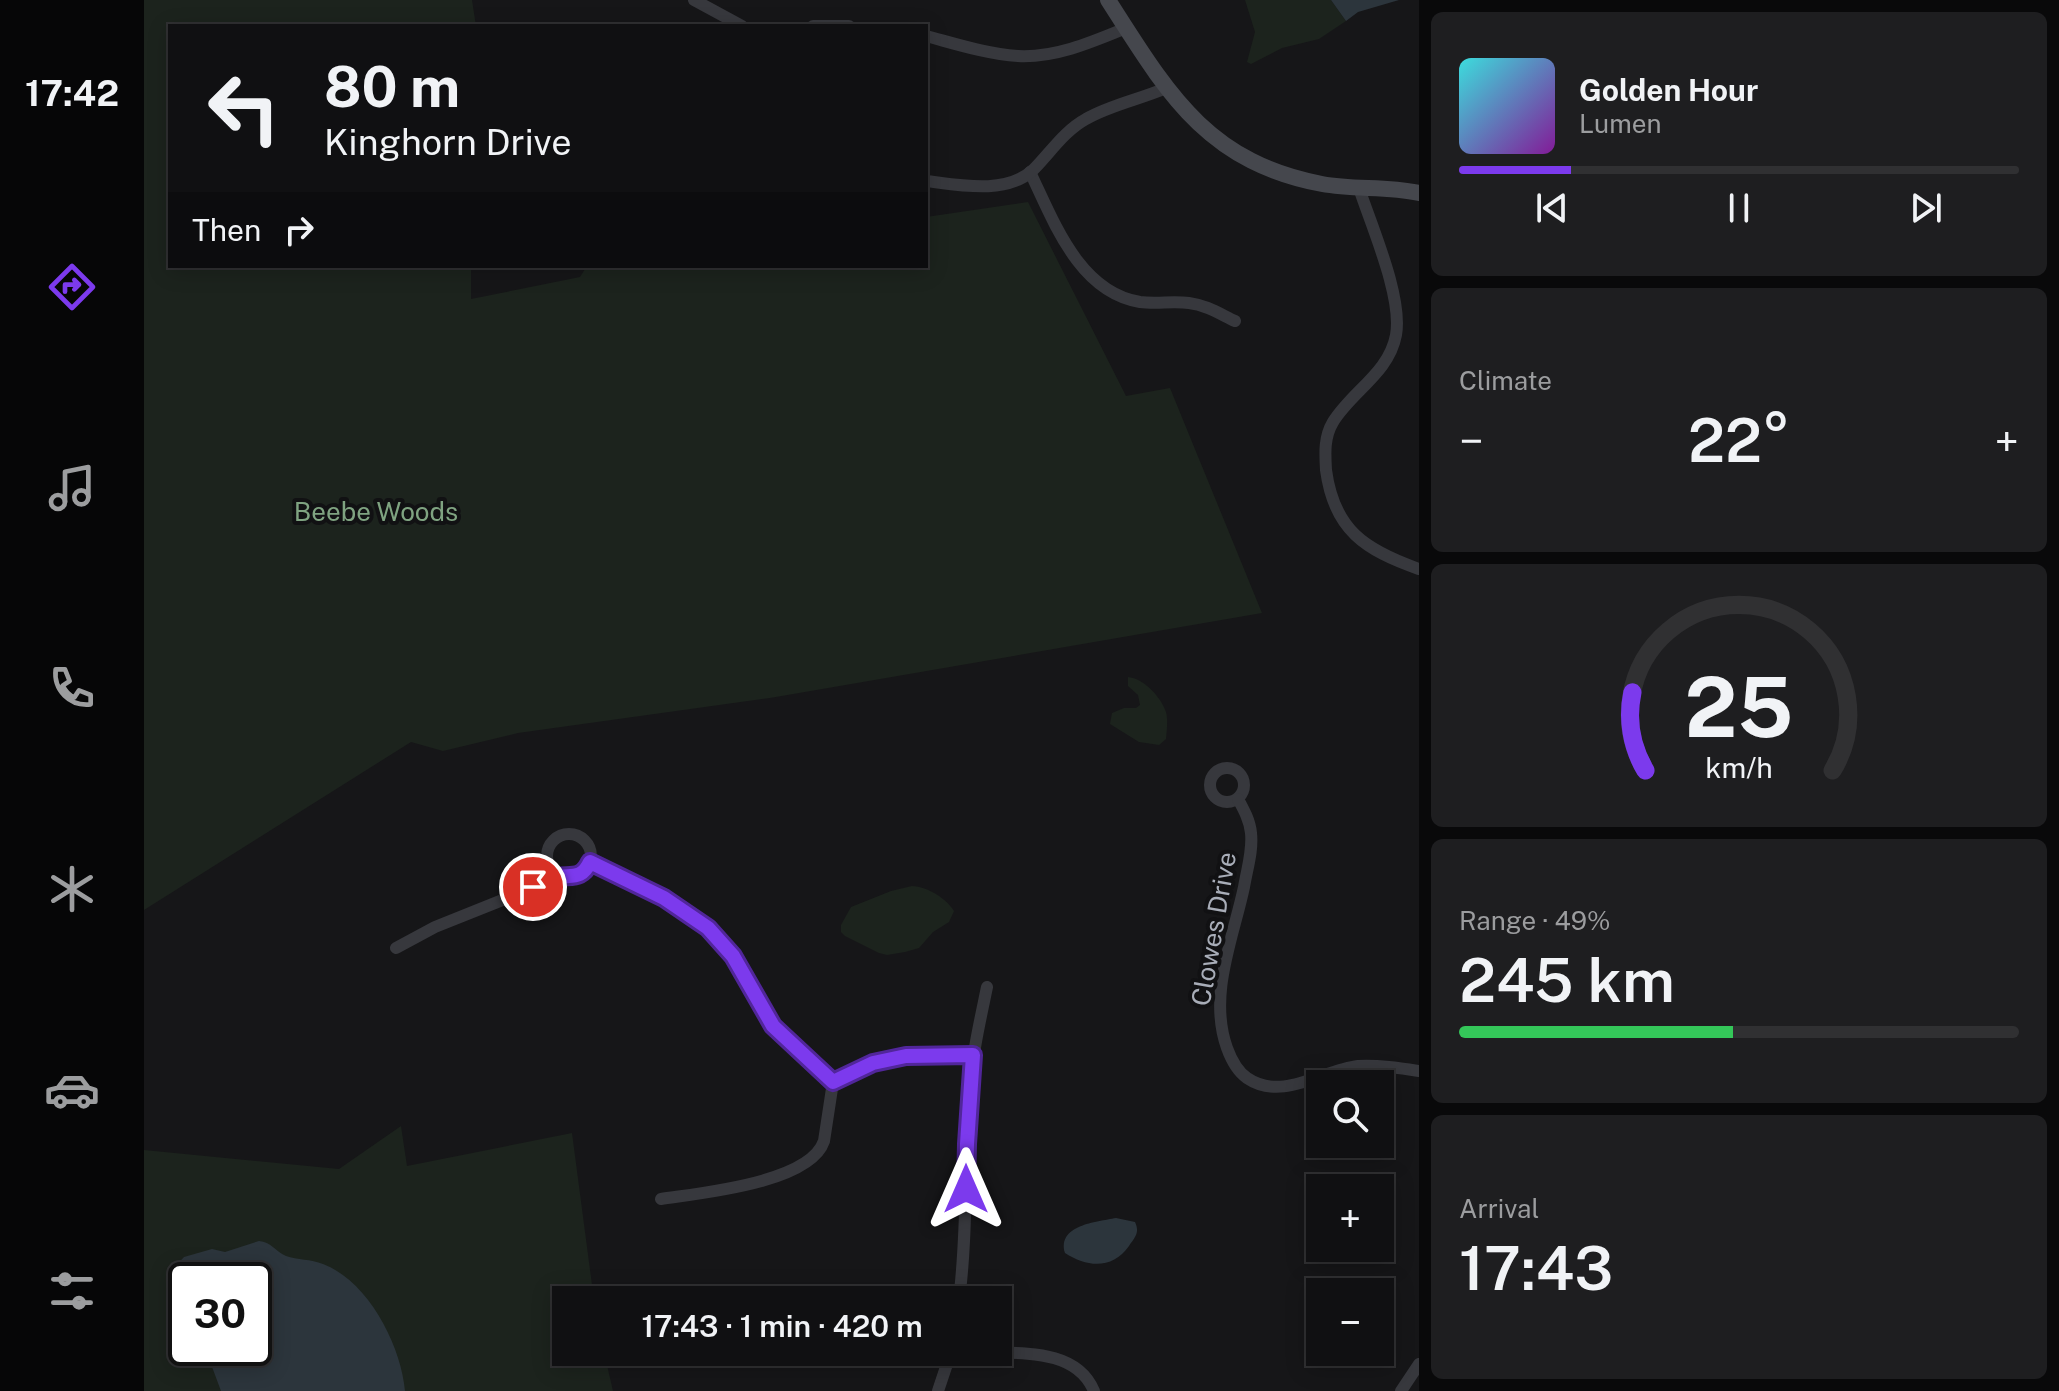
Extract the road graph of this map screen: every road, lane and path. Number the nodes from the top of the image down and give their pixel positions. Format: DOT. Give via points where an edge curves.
graph roads {
  1 [pos="694,0"];
  2 [pos="1108,0"];
  3 [pos="738,24"];
  4 [pos="1126,28"];
  5 [pos="928,37"];
  6 [pos="1166,88"];
  7 [pos="1030,172"];
  8 [pos="928,181"];
  9 [pos="1359,188"];
  10 [pos="1419,193"];
  11 [pos="1235,321"];
  12 [pos="1419,569"];
  13 [pos="1238,799"];
  14 [pos="590,862"];
  15 [pos="560,877"];
  16 [pos="396,948"];
  17 [pos="987,987"];
  18 [pos="973,1055"];
  19 [pos="1419,1071"];
  20 [pos="833,1082"];
  21 [pos="661,1199"];
  22 [pos="960,1286"];
  23 [pos="1012,1354"];
  24 [pos="1419,1364"];
  25 [pos="946,1366"];
  26 [pos="1406,1389"];
  27 [pos="938,1391"];
  28 [pos="1094,1391"];
  1 -- 3 [label="street"];
  2 -- 4 [label="main road"];
  4 -- 5 [label="street" via="1080,46 1019,56"];
  4 -- 6 [label="main road"];
  6 -- 7 [label="street" via="1087,118"];
  6 -- 9 [label="main road" via="1207,132 1251,161 1306,181"];
  7 -- 8 [label="street" via="1002,184"];
  7 -- 11 [label="street" via="1053,220 1102,288 1141,302 1200,305"];
  9 -- 10 [label="main road"];
  9 -- 12 [label="street" via="1391,287 1396,331 1390,356 1330,426 1324,450 1328,480 1340,520 1355,536 1384,557"];
  13 -- 19 [label="street, Clowes Drive" via="1251,829 1251,845 1219,1011 1235,1063 1248,1078 1276,1087 1358,1066"];
  14 -- 15 [label="street" via="575,877"];
  14 -- 15 [label="street" via="586,841 574,834 560,835 549,845 547,859"];
  14 -- 20 [label="street" via="664,898 708,928 733,956 773,1026"];
  15 -- 16 [label="street"];
  17 -- 18 [label="street"];
  18 -- 20 [label="street" via="906,1056 873,1063"];
  18 -- 22 [label="street"];
  20 -- 21 [label="street" via="824,1141 810,1160 752,1183"];
  23 -- 28 [label="street" via="1064,1360"];
  24 -- 26 [label="street"];
  25 -- 27 [label="street"];
}
